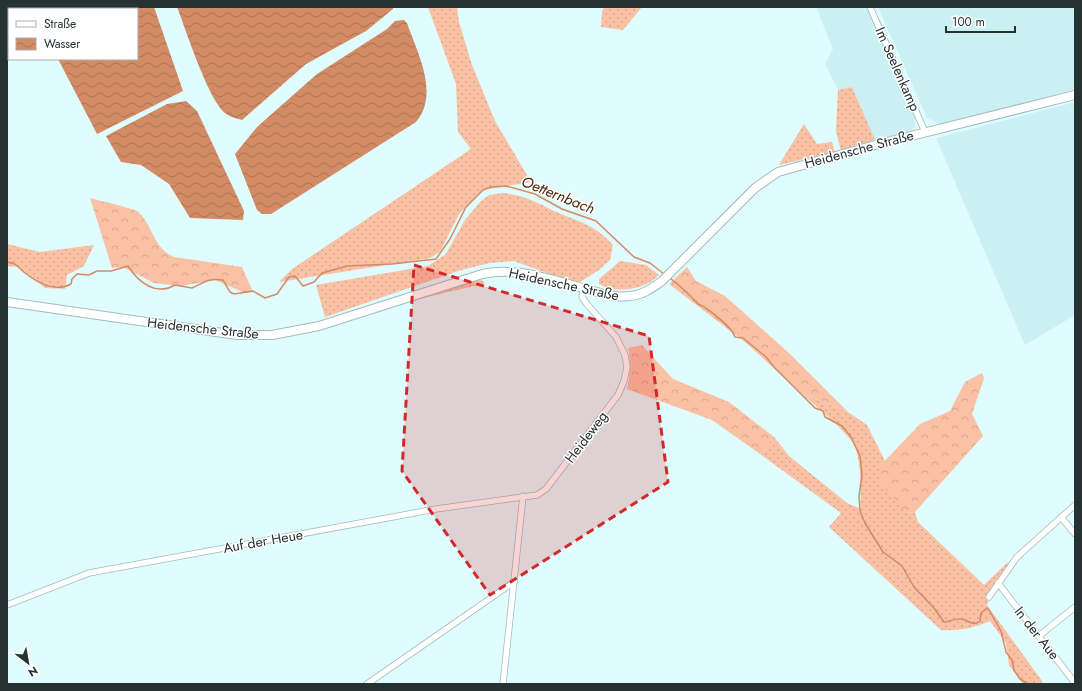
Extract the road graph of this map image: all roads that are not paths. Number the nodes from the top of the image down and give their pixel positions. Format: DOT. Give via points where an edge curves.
graph roads {
  1 [pos="870,7"];
  2 [pos="1075,95"];
  3 [pos="924,132"];
  4 [pos="583,288"];
  5 [pos="7,302"];
  6 [pos="523,496"];
  7 [pos="1075,505"];
  8 [pos="1061,517"];
  9 [pos="1075,534"];
  10 [pos="514,582"];
  11 [pos="998,583"];
  12 [pos="989,597"];
  13 [pos="7,606"];
  14 [pos="1075,607"];
  15 [pos="1040,635"];
  16 [pos="1075,683"];
  17 [pos="367,684"];
  18 [pos="503,684"];
  1 -- 3 [label="street, Im Seelenkamp"];
  2 -- 3 [label="main road, Heidensche Straße"];
  3 -- 4 [label="main road, Heidensche Straße" via="789,167 770,176 652,289 618,297"];
  4 -- 5 [label="main road, Heidensche Straße" via="511,271 488,272 319,326 255,336"];
  4 -- 6 [label="street, Heideweg" via="581,293 586,303 616,338 625,355 627,367 624,381 618,395 546,489 537,495"];
  6 -- 10 [label="street"];
  6 -- 13 [label="street, Auf der Heue" via="436,509 89,573"];
  7 -- 8 [label="street"];
  8 -- 9 [label="street"];
  8 -- 11 [label="street" via="1017,557"];
  10 -- 17 [label="street"];
  10 -- 18 [label="street"];
  11 -- 12 [label="street"];
  11 -- 15 [label="street, In der Aue"];
  14 -- 15 [label="street"];
  15 -- 16 [label="street, In der Aue"];
}
